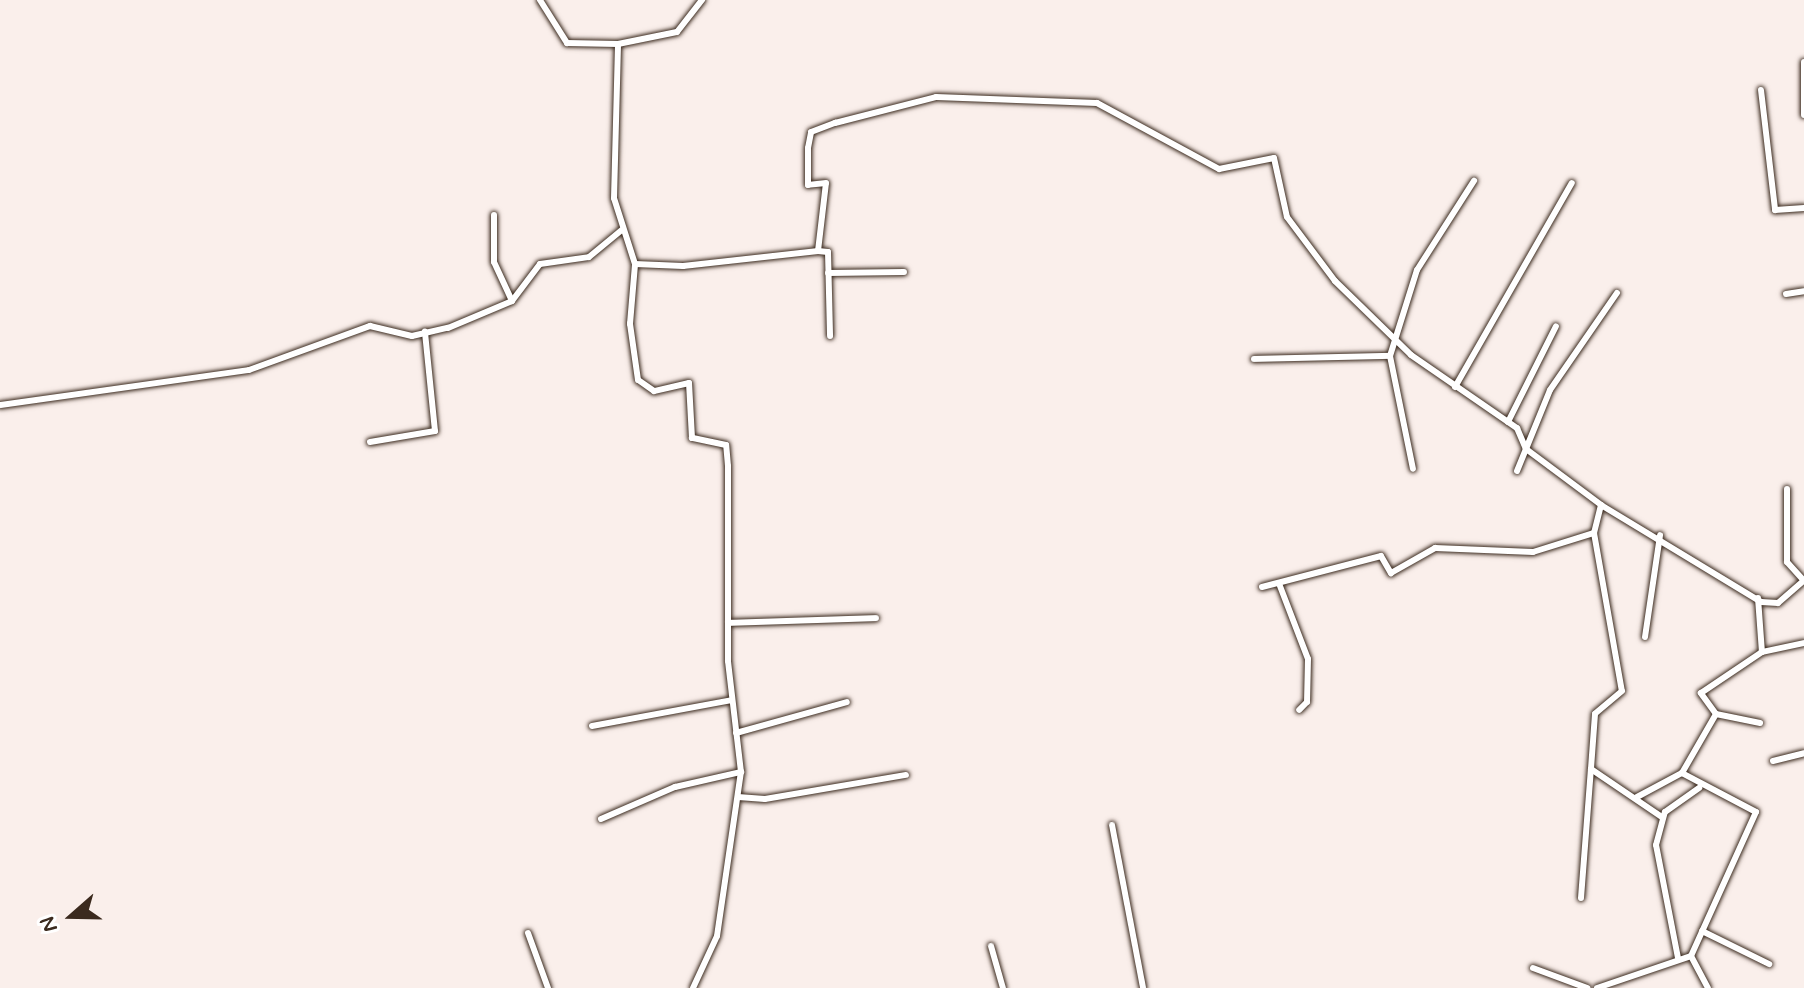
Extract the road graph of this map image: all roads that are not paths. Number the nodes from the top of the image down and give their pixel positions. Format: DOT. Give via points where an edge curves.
graph roads {
  1 [pos="540,0"];
  2 [pos="702,0"];
  3 [pos="618,44"];
  4 [pos="1804,62"];
  5 [pos="1761,90"];
  6 [pos="1804,115"];
  7 [pos="1474,181"];
  8 [pos="1572,183"];
  9 [pos="1804,208"];
  10 [pos="494,215"];
  11 [pos="623,229"];
  12 [pos="818,251"];
  13 [pos="635,264"];
  14 [pos="904,272"];
  15 [pos="828,273"];
  16 [pos="1804,291"];
  17 [pos="1617,293"];
  18 [pos="1786,294"];
  19 [pos="512,301"];
  20 [pos="1556,326"];
  21 [pos="425,332"];
  22 [pos="830,336"];
  23 [pos="1396,342"];
  24 [pos="1390,356"];
  25 [pos="1254,359"];
  26 [pos="1455,387"];
  27 [pos="0,405"];
  28 [pos="1508,422"];
  29 [pos="370,442"];
  30 [pos="1526,449"];
  31 [pos="1413,469"];
  32 [pos="1517,471"];
  33 [pos="1787,489"];
  34 [pos="1601,505"];
  35 [pos="1594,533"];
  36 [pos="1660,535"];
  37 [pos="1804,580"];
  38 [pos="1280,586"];
  39 [pos="1262,587"];
  40 [pos="1758,598"];
  41 [pos="876,618"];
  42 [pos="728,623"];
  43 [pos="1645,637"];
  44 [pos="1804,643"];
  45 [pos="1762,652"];
  46 [pos="732,700"];
  47 [pos="847,702"];
  48 [pos="1299,710"];
  49 [pos="1716,714"];
  50 [pos="1760,723"];
  51 [pos="592,726"];
  52 [pos="736,733"];
  53 [pos="1804,753"];
  54 [pos="1773,761"];
  55 [pos="1591,769"];
  56 [pos="741,772"];
  57 [pos="1682,773"];
  58 [pos="906,775"];
  59 [pos="1699,788"];
  60 [pos="738,797"];
  61 [pos="1637,797"];
  62 [pos="1662,817"];
  63 [pos="601,819"];
  64 [pos="1112,825"];
  65 [pos="1581,898"];
  66 [pos="1702,931"];
  67 [pos="528,933"];
  68 [pos="991,946"];
  69 [pos="1691,956"];
  70 [pos="1678,958"];
  71 [pos="1769,964"];
  72 [pos="1533,968"];
  73 [pos="548,988"];
  74 [pos="693,988"];
  75 [pos="1003,988"];
  76 [pos="1143,988"];
  77 [pos="1587,988"];
  78 [pos="1597,988"];
  79 [pos="1708,988"];
  1 -- 3 [label="street" via="571,45"];
  2 -- 3 [label="street" via="677,32"];
  3 -- 11 [label="street" via="614,198"];
  4 -- 6 [label="street"];
  5 -- 9 [label="street" via="1775,210"];
  7 -- 23 [label="street" via="1417,270"];
  8 -- 26 [label="street"];
  10 -- 19 [label="street" via="494,262"];
  11 -- 13 [label="street"];
  11 -- 19 [label="street" via="589,257 534,268"];
  12 -- 13 [label="street"];
  12 -- 15 [label="street" via="828,252"];
  12 -- 23 [label="street" via="826,183 808,185 811,132 936,97 1074,97 1219,169 1274,158 1287,217 1335,281"];
  13 -- 42 [label="street" via="630,324 638,380 654,391 689,383 692,438 726,445"];
  14 -- 15 [label="street"];
  15 -- 22 [label="street"];
  16 -- 18 [label="street"];
  17 -- 30 [label="street" via="1550,390"];
  19 -- 21 [label="street"];
  20 -- 28 [label="street"];
  21 -- 27 [label="street" via="396,334 370,326 249,370"];
  21 -- 29 [label="street" via="435,431"];
  23 -- 24 [label="street"];
  23 -- 26 [label="street"];
  24 -- 25 [label="street"];
  24 -- 31 [label="street"];
  26 -- 28 [label="street"];
  28 -- 30 [label="street"];
  30 -- 32 [label="street"];
  30 -- 34 [label="street"];
  33 -- 37 [label="street" via="1787,562"];
  34 -- 35 [label="street"];
  34 -- 36 [label="street"];
  35 -- 38 [label="street" via="1533,552 1435,548 1391,573 1381,556"];
  35 -- 55 [label="street" via="1622,691 1595,714"];
  36 -- 40 [label="street"];
  36 -- 43 [label="street"];
  37 -- 40 [label="street" via="1778,603"];
  38 -- 39 [label="street"];
  38 -- 48 [label="street" via="1308,659 1307,702"];
  40 -- 45 [label="street"];
  41 -- 42 [label="street"];
  42 -- 46 [label="street"];
  44 -- 45 [label="street"];
  45 -- 49 [label="street" via="1701,693"];
  46 -- 51 [label="street"];
  46 -- 52 [label="street"];
  47 -- 52 [label="street"];
  49 -- 50 [label="street"];
  49 -- 57 [label="street"];
  52 -- 56 [label="street"];
  53 -- 54 [label="street"];
  55 -- 61 [label="street"];
  55 -- 65 [label="street"];
  56 -- 60 [label="street"];
  56 -- 63 [label="street" via="675,787"];
  57 -- 59 [label="street"];
  57 -- 61 [label="street"];
  58 -- 60 [label="street" via="765,799"];
  59 -- 62 [label="street"];
  59 -- 66 [label="street" via="1756,812"];
  60 -- 74 [label="street" via="717,936"];
  61 -- 62 [label="street"];
  62 -- 70 [label="street" via="1656,845"];
  64 -- 76 [label="street"];
  66 -- 69 [label="street"];
  66 -- 71 [label="street"];
  67 -- 73 [label="street"];
  68 -- 75 [label="street"];
  69 -- 70 [label="street"];
  69 -- 79 [label="street"];
  70 -- 78 [label="street"];
  72 -- 77 [label="street"];
}
